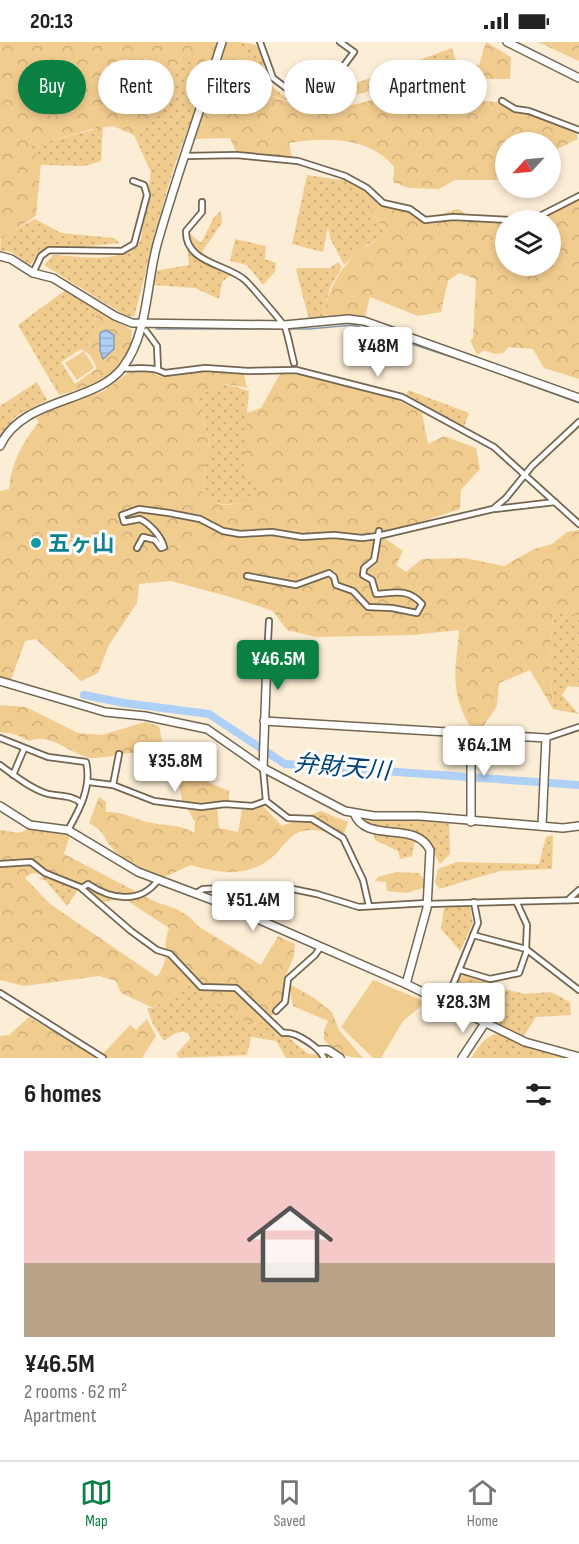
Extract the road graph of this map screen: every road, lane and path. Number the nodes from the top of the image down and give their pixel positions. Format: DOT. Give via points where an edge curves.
graph roads {
  1 [pos="222,42"];
  2 [pos="260,42"];
  3 [pos="340,42"];
  4 [pos="507,42"];
  5 [pos="579,78"];
  6 [pos="502,101"];
  7 [pos="579,130"];
  8 [pos="185,156"];
  9 [pos="133,181"];
  10 [pos="579,196"];
  11 [pos="202,202"];
  12 [pos="552,210"];
  13 [pos="495,219"];
  14 [pos="0,256"];
  15 [pos="33,273"];
  16 [pos="140,324"];
  17 [pos="284,325"];
  18 [pos="146,331"];
  19 [pos="294,363"];
  20 [pos="123,368"];
  21 [pos="158,370"];
  22 [pos="579,398"];
  23 [pos="579,422"];
  24 [pos="0,446"];
  25 [pos="524,474"];
  26 [pos="555,502"];
  27 [pos="493,509"];
  28 [pos="579,524"];
  29 [pos="379,533"];
  30 [pos="137,548"];
  31 [pos="247,576"];
  32 [pos="269,621"];
  33 [pos="267,659"];
  34 [pos="0,681"];
  35 [pos="264,722"];
  36 [pos="579,728"];
  37 [pos="471,732"];
  38 [pos="0,738"];
  39 [pos="546,738"];
  40 [pos="24,749"];
  41 [pos="119,754"];
  42 [pos="263,764"];
  43 [pos="0,765"];
  44 [pos="13,775"];
  45 [pos="89,782"];
  46 [pos="113,785"];
  47 [pos="266,801"];
  48 [pos="81,803"];
  49 [pos="0,806"];
  50 [pos="354,813"];
  51 [pos="471,822"];
  52 [pos="542,826"];
  53 [pos="579,826"];
  54 [pos="68,830"];
  55 [pos="0,864"];
  56 [pos="158,880"];
  57 [pos="82,888"];
  58 [pos="579,890"];
  59 [pos="195,894"];
  60 [pos="568,900"];
  61 [pos="579,900"];
  62 [pos="474,902"];
  63 [pos="427,903"];
  64 [pos="517,903"];
  65 [pos="369,906"];
  66 [pos="473,935"];
  67 [pos="320,948"];
  68 [pos="526,950"];
  69 [pos="460,970"];
  70 [pos="406,984"];
  71 [pos="579,990"];
  72 [pos="0,993"];
  73 [pos="446,1002"];
  74 [pos="276,1011"];
  75 [pos="485,1023"];
  76 [pos="320,1050"];
  77 [pos="579,1057"];
  78 [pos="103,1058"];
  79 [pos="324,1058"];
  80 [pos="340,1058"];
  81 [pos="462,1058"];
  1 -- 8 [label="street"];
  2 -- 3 [label="street" via="273,78 294,94 309,99 326,91 354,52"];
  4 -- 5 [label="street"];
  6 -- 7 [label="street"];
  8 -- 13 [label="street" via="298,160 362,184 387,205 410,209 425,220"];
  8 -- 16 [label="street" via="158,241"];
  9 -- 15 [label="street" via="144,185 147,195 134,244 122,251 49,250 41,256"];
  10 -- 12 [label="street"];
  11 -- 17 [label="street" via="202,212 186,231 192,248 202,260 245,280"];
  14 -- 15 [label="street"];
  15 -- 16 [label="street" via="52,278 115,316"];
  16 -- 17 [label="street"];
  16 -- 20 [label="street" via="134,348"];
  17 -- 19 [label="street"];
  17 -- 22 [label="street" via="364,321"];
  18 -- 21 [label="street" via="157,346"];
  20 -- 21 [label="street"];
  20 -- 24 [label="street" via="100,384 29,415 12,428"];
  21 -- 25 [label="street" via="296,370 365,386 402,397 494,447"];
  23 -- 25 [label="street"];
  25 -- 26 [label="street"];
  25 -- 27 [label="street"];
  26 -- 27 [label="street"];
  26 -- 28 [label="street"];
  27 -- 29 [label="street"];
  29 -- 30 [label="street" via="362,538 229,533 200,519 139,509 124,512 124,522 145,522 161,538 164,547 143,537"];
  29 -- 31 [label="street" via="374,560 364,568 363,575 372,580 376,594 412,595 422,604 417,613 368,607 353,591 336,585 329,573 296,585"];
  32 -- 33 [label="street"];
  33 -- 35 [label="street"];
  34 -- 42 [label="street" via="105,712 207,729"];
  35 -- 37 [label="street"];
  35 -- 42 [label="street"];
  36 -- 39 [label="street"];
  37 -- 39 [label="street"];
  37 -- 51 [label="street"];
  38 -- 40 [label="street"];
  39 -- 52 [label="street"];
  40 -- 44 [label="street"];
  40 -- 45 [label="street" via="86,762"];
  41 -- 46 [label="street"];
  42 -- 47 [label="street"];
  42 -- 50 [label="street"];
  43 -- 44 [label="street"];
  44 -- 48 [label="street" via="46,794 76,798"];
  45 -- 46 [label="street"];
  45 -- 48 [label="street"];
  46 -- 47 [label="street" via="154,801 201,807 252,806"];
  47 -- 65 [label="street" via="288,818 312,819 343,838 363,880"];
  48 -- 54 [label="street"];
  49 -- 54 [label="street" via="30,825"];
  50 -- 51 [label="street"];
  50 -- 63 [label="street" via="364,826 412,834 425,842 431,857"];
  51 -- 52 [label="street"];
  52 -- 53 [label="street"];
  54 -- 56 [label="street" via="110,857"];
  55 -- 57 [label="street" via="31,862 45,873"];
  56 -- 57 [label="street" via="149,890 130,898 102,893 88,884"];
  56 -- 59 [label="street"];
  57 -- 76 [label="street" via="131,931 157,950 170,954 201,987 236,988 283,1033 289,1032"];
  58 -- 60 [label="street"];
  59 -- 65 [label="street" via="203,889 266,886 317,894 350,906"];
  59 -- 67 [label="street"];
  60 -- 61 [label="street"];
  60 -- 64 [label="street"];
  62 -- 63 [label="street"];
  62 -- 64 [label="street"];
  62 -- 66 [label="street" via="478,923"];
  63 -- 65 [label="street"];
  63 -- 70 [label="street"];
  64 -- 68 [label="street" via="527,925"];
  66 -- 68 [label="street"];
  66 -- 69 [label="street"];
  67 -- 70 [label="street"];
  67 -- 74 [label="street" via="288,979 285,1002"];
  68 -- 69 [label="street" via="519,973 490,979"];
  68 -- 71 [label="street"];
  69 -- 73 [label="street"];
  70 -- 73 [label="street"];
  72 -- 78 [label="street"];
  73 -- 75 [label="street"];
  75 -- 77 [label="street" via="525,1042"];
  75 -- 81 [label="street"];
  76 -- 79 [label="street"];
  76 -- 80 [label="street"];
}
